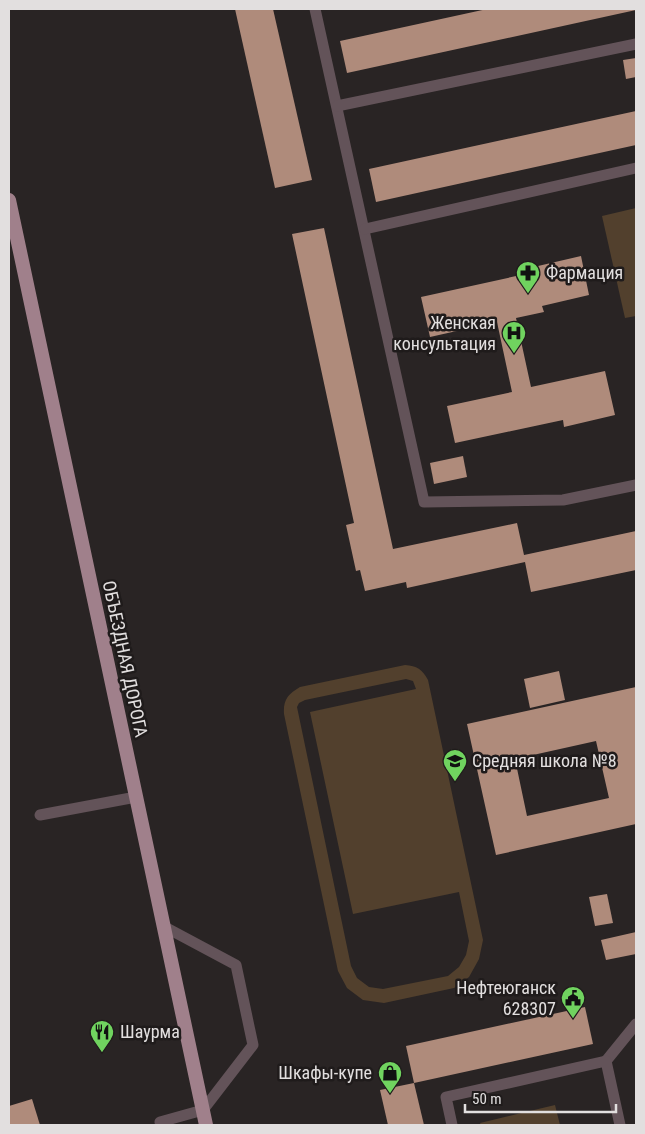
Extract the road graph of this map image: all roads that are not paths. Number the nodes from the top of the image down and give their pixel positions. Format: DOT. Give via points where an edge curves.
graph roads {
  1 [pos="315,9"];
  2 [pos="636,44"];
  3 [pos="337,106"];
  4 [pos="636,168"];
  5 [pos="9,200"];
  6 [pos="365,229"];
  7 [pos="636,485"];
  8 [pos="136,797"];
  9 [pos="40,815"];
  10 [pos="164,926"];
  11 [pos="636,1024"];
  12 [pos="606,1061"];
  13 [pos="203,1110"];
  14 [pos="160,1122"];
  15 [pos="206,1125"];
  16 [pos="452,1125"];
  17 [pos="620,1125"];
  1 -- 3 [label="lane"];
  2 -- 3 [label="lane"];
  3 -- 6 [label="lane"];
  4 -- 6 [label="lane"];
  5 -- 8 [label="main road, ОБЪЕЗДНАЯ ДОРОГА"];
  6 -- 7 [label="lane" via="424,502 563,500"];
  8 -- 9 [label="lane"];
  8 -- 10 [label="main road, ОБЪЕЗДНАЯ ДОРОГА"];
  10 -- 13 [label="main road, ОБЪЕЗДНАЯ ДОРОГА"];
  10 -- 13 [label="lane" via="236,965 253,1044"];
  11 -- 12 [label="lane"];
  12 -- 16 [label="lane" via="446,1097"];
  12 -- 17 [label="lane"];
  13 -- 14 [label="lane"];
  13 -- 15 [label="main road, ОБЪЕЗДНАЯ ДОРОГА"];
}
